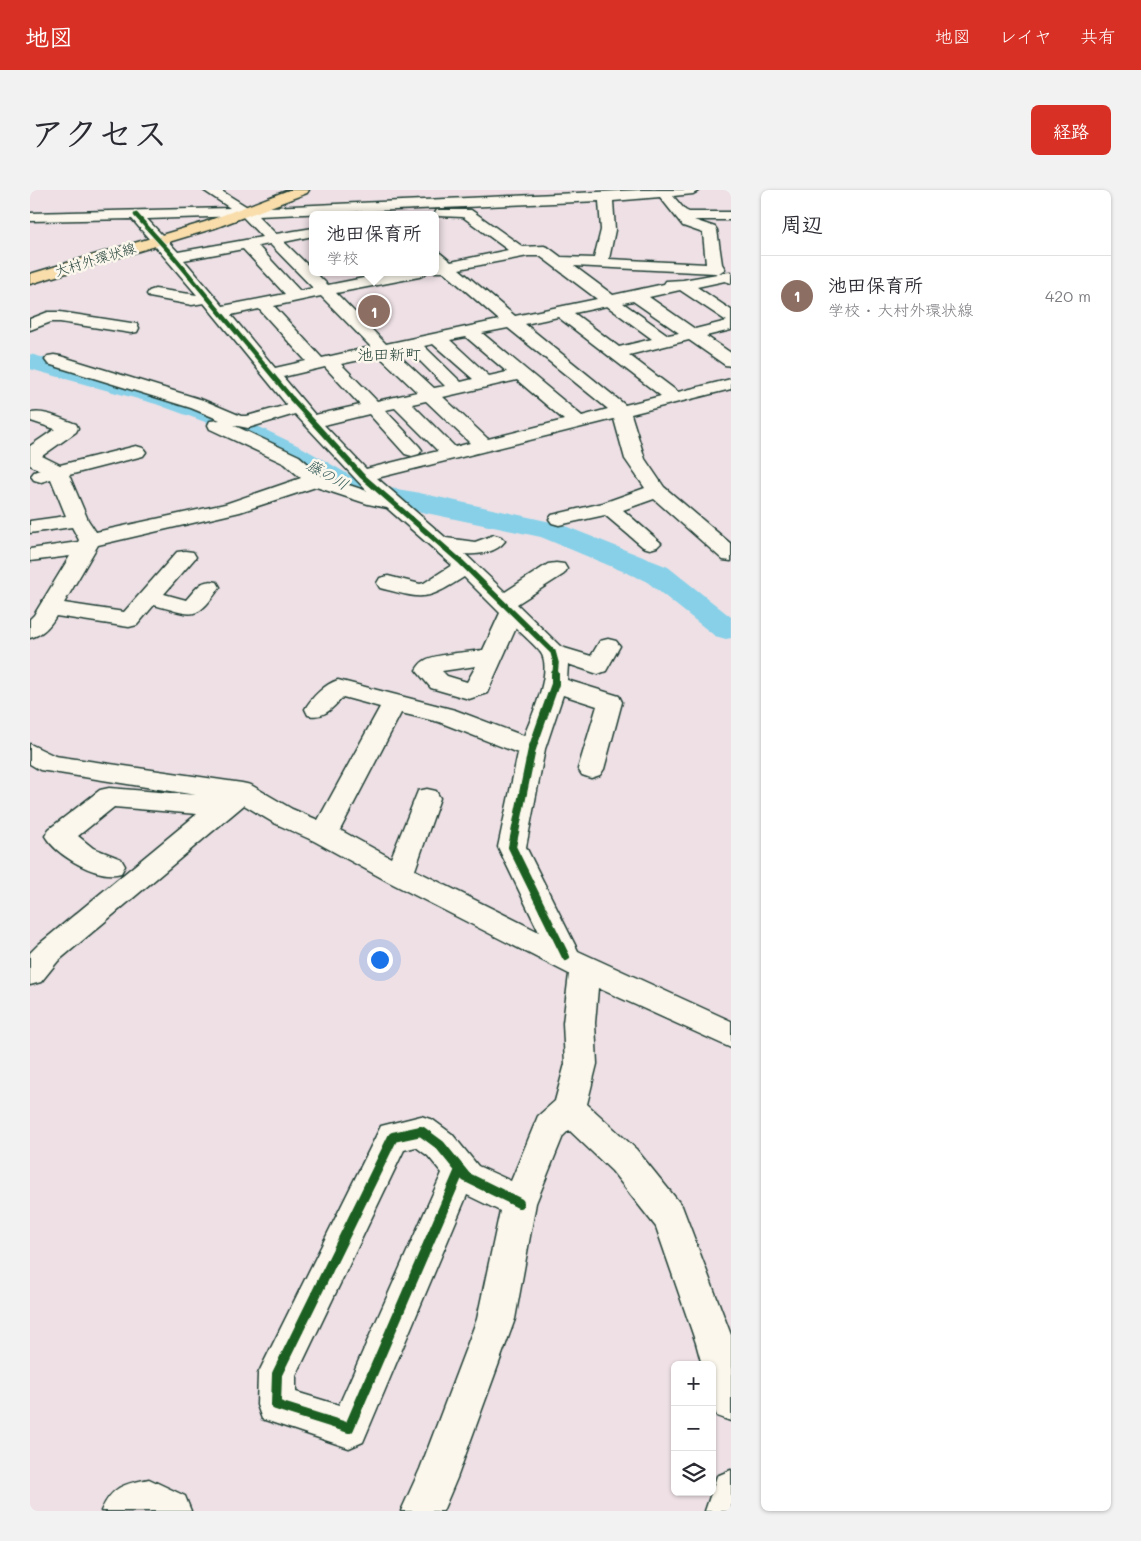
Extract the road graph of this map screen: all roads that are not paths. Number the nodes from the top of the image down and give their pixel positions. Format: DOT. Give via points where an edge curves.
graph roads {
  1 [pos="210,190"];
  2 [pos="302,190"];
  3 [pos="475,190"];
  4 [pos="687,190"];
  5 [pos="693,190"];
  6 [pos="664,193"];
  7 [pos="609,195"];
  8 [pos="464,202"];
  9 [pos="378,204"];
  10 [pos="246,212"];
  11 [pos="439,212"];
  12 [pos="680,213"];
  13 [pos="136,215"];
  14 [pos="30,216"];
  15 [pos="731,216"];
  16 [pos="305,234"];
  17 [pos="273,239"];
  18 [pos="159,240"];
  19 [pos="247,244"];
  20 [pos="520,252"];
  21 [pos="174,257"];
  22 [pos="557,261"];
  23 [pos="600,263"];
  24 [pos="440,264"];
  25 [pos="725,274"];
  26 [pos="309,275"];
  27 [pos="310,276"];
  28 [pos="342,276"];
  29 [pos="370,277"];
  30 [pos="579,278"];
  31 [pos="30,279"];
  32 [pos="607,280"];
  33 [pos="352,285"];
  34 [pos="682,285"];
  35 [pos="630,288"];
  36 [pos="659,290"];
  37 [pos="325,291"];
  38 [pos="156,294"];
  39 [pos="296,296"];
  40 [pos="206,298"];
  41 [pos="674,300"];
  42 [pos="610,301"];
  43 [pos="262,304"];
  44 [pos="561,311"];
  45 [pos="219,312"];
  46 [pos="731,317"];
  47 [pos="705,322"];
  48 [pos="513,323"];
  49 [pos="30,325"];
  50 [pos="731,325"];
  51 [pos="131,328"];
  52 [pos="470,332"];
  53 [pos="691,334"];
  54 [pos="438,338"];
  55 [pos="665,340"];
  56 [pos="731,340"];
  57 [pos="412,344"];
  58 [pos="383,350"];
  59 [pos="615,353"];
  60 [pos="54,360"];
  61 [pos="731,361"];
  62 [pos="324,363"];
  63 [pos="270,374"];
  64 [pos="520,374"];
  65 [pos="486,382"];
  66 [pos="90,383"];
  67 [pos="731,384"];
  68 [pos="458,388"];
  69 [pos="429,394"];
  70 [pos="674,397"];
  71 [pos="398,402"];
  72 [pos="298,407"];
  73 [pos="372,408"];
  74 [pos="621,412"];
  75 [pos="38,417"];
  76 [pos="311,422"];
  77 [pos="578,422"];
  78 [pos="484,446"];
  79 [pos="412,450"];
  80 [pos="136,452"];
  81 [pos="450,454"];
  82 [pos="30,456"];
  83 [pos="58,472"];
  84 [pos="30,478"];
  85 [pos="315,480"];
  86 [pos="380,492"];
  87 [pos="657,492"];
  88 [pos="609,508"];
  89 [pos="559,519"];
  90 [pos="78,520"];
  91 [pos="30,527"];
  92 [pos="494,541"];
  93 [pos="439,543"];
  94 [pos="650,543"];
  95 [pos="88,544"];
  96 [pos="30,555"];
  97 [pos="185,556"];
  98 [pos="731,556"];
  99 [pos="465,566"];
  100 [pos="556,569"];
  101 [pos="388,583"];
  102 [pos="209,587"];
  103 [pos="149,597"];
  104 [pos="508,607"];
  105 [pos="50,608"];
  106 [pos="30,631"];
  107 [pos="608,646"];
  108 [pos="553,652"];
  109 [pos="492,656"];
  110 [pos="555,684"];
  111 [pos="394,703"];
  112 [pos="317,709"];
  113 [pos="532,749"];
  114 [pos="30,753"];
  115 [pos="592,769"];
  116 [pos="233,791"];
  117 [pos="427,798"];
  118 [pos="324,834"];
  119 [pos="112,866"];
  120 [pos="399,875"];
  121 [pos="575,962"];
  122 [pos="30,973"];
  123 [pos="731,1035"];
  124 [pos="570,1108"];
  125 [pos="460,1170"];
  126 [pos="519,1203"];
  127 [pos="731,1402"];
  128 [pos="731,1490"];
  129 [pos="122,1511"];
  130 [pos="170,1511"];
  131 [pos="422,1511"];
  132 [pos="726,1511"];
  1 -- 10 [label="street"];
  2 -- 10 [label="main road, 大村外環状線"];
  3 -- 8 [label="street"];
  4 -- 5 [label="street"];
  4 -- 6 [label="street"];
  6 -- 7 [label="street"];
  6 -- 12 [label="street"];
  7 -- 8 [label="street"];
  7 -- 23 [label="street" via="609,240"];
  8 -- 9 [label="street"];
  9 -- 10 [label="street"];
  10 -- 13 [label="street"];
  10 -- 17 [label="street"];
  10 -- 18 [label="main road, 大村外環状線"];
  11 -- 20 [label="street" via="466,214"];
  12 -- 15 [label="street" via="687,216"];
  12 -- 25 [label="street" via="688,223 710,230 717,243 714,264"];
  13 -- 14 [label="street"];
  13 -- 18 [label="street"];
  16 -- 17 [label="street"];
  17 -- 19 [label="street"];
  17 -- 26 [label="street"];
  18 -- 21 [label="street"];
  18 -- 31 [label="main road, 大村外環状線"];
  19 -- 21 [label="street"];
  19 -- 39 [label="street"];
  20 -- 22 [label="street" via="544,251"];
  20 -- 24 [label="street"];
  21 -- 40 [label="street"];
  22 -- 23 [label="street"];
  22 -- 30 [label="street"];
  23 -- 25 [label="street"];
  24 -- 48 [label="street"];
  25 -- 34 [label="street"];
  27 -- 37 [label="street"];
  28 -- 33 [label="street"];
  29 -- 33 [label="street"];
  30 -- 32 [label="street"];
  30 -- 42 [label="street"];
  33 -- 37 [label="street"];
  34 -- 35 [label="street"];
  34 -- 36 [label="street"];
  34 -- 46 [label="street"];
  35 -- 36 [label="street"];
  35 -- 42 [label="street"];
  35 -- 53 [label="street"];
  36 -- 41 [label="street"];
  37 -- 39 [label="street"];
  37 -- 58 [label="street"];
  38 -- 40 [label="street" via="192,300"];
  39 -- 43 [label="street"];
  40 -- 45 [label="street"];
  42 -- 44 [label="street"];
  42 -- 55 [label="street"];
  43 -- 45 [label="street"];
  43 -- 62 [label="street"];
  44 -- 48 [label="street"];
  44 -- 59 [label="street"];
  45 -- 63 [label="street"];
  47 -- 50 [label="street"];
  47 -- 53 [label="street"];
  47 -- 56 [label="street"];
  48 -- 52 [label="street"];
  48 -- 74 [label="street"];
  49 -- 51 [label="street" via="48,317 60,317"];
  52 -- 54 [label="street"];
  52 -- 64 [label="street"];
  53 -- 55 [label="street"];
  53 -- 61 [label="street"];
  54 -- 57 [label="street"];
  54 -- 65 [label="street"];
  55 -- 59 [label="street"];
  57 -- 58 [label="street"];
  57 -- 68 [label="street"];
  58 -- 62 [label="street"];
  58 -- 69 [label="street"];
  59 -- 70 [label="street"];
  60 -- 72 [label="street" via="197,404 238,421 248,422"];
  62 -- 63 [label="street"];
  62 -- 73 [label="street"];
  63 -- 72 [label="street"];
  64 -- 65 [label="street"];
  64 -- 77 [label="street"];
  65 -- 68 [label="street"];
  66 -- 85 [label="street" via="217,425 292,460"];
  67 -- 70 [label="street"];
  68 -- 69 [label="street"];
  69 -- 71 [label="street"];
  69 -- 78 [label="street"];
  70 -- 74 [label="street"];
  71 -- 73 [label="street"];
  71 -- 81 [label="street"];
  72 -- 76 [label="street"];
  73 -- 76 [label="street"];
  73 -- 79 [label="street"];
  74 -- 77 [label="street"];
  74 -- 87 [label="street" via="635,459"];
  75 -- 82 [label="street" via="69,428"];
  76 -- 86 [label="street"];
  77 -- 78 [label="street"];
  78 -- 81 [label="street"];
  80 -- 83 [label="street"];
  81 -- 86 [label="street"];
  82 -- 83 [label="street"];
  83 -- 84 [label="street"];
  83 -- 90 [label="street"];
  85 -- 86 [label="street" via="375,500"];
  85 -- 95 [label="street" via="285,493"];
  86 -- 93 [label="street"];
  87 -- 88 [label="street"];
  87 -- 98 [label="street"];
  88 -- 89 [label="street"];
  88 -- 94 [label="street"];
  90 -- 91 [label="street"];
  90 -- 95 [label="street"];
  92 -- 93 [label="street" via="486,548 474,549"];
  93 -- 99 [label="street"];
  95 -- 96 [label="street"];
  95 -- 105 [label="street"];
  97 -- 103 [label="street"];
  99 -- 101 [label="street" via="432,588 420,591"];
  99 -- 104 [label="street"];
  100 -- 104 [label="street"];
  102 -- 103 [label="street" via="191,608"];
  103 -- 105 [label="street" via="129,620"];
  104 -- 108 [label="street"];
  104 -- 109 [label="street"];
  105 -- 106 [label="street"];
  107 -- 108 [label="street" via="598,666"];
  108 -- 110 [label="street"];
  110 -- 113 [label="street"];
  110 -- 115 [label="street" via="610,702"];
  111 -- 112 [label="street" via="338,688"];
  111 -- 113 [label="street" via="446,716"];
  111 -- 118 [label="street"];
  113 -- 121 [label="street" via="512,847"];
  114 -- 116 [label="street" via="49,764"];
  116 -- 118 [label="street"];
  116 -- 119 [label="street" via="200,805 109,797 59,836 83,855"];
  116 -- 122 [label="street" via="48,953"];
  117 -- 120 [label="street"];
  118 -- 120 [label="street"];
  120 -- 121 [label="street"];
  121 -- 123 [label="street"];
  121 -- 124 [label="street" via="581,1064"];
  124 -- 126 [label="street" via="550,1127"];
  124 -- 127 [label="street" via="624,1160 670,1218 715,1343"];
  125 -- 125 [label="street" via="440,1145 422,1131 394,1137 277,1374 276,1405 349,1428"];
  125 -- 126 [label="street" via="466,1177"];
  126 -- 131 [label="street" via="496,1319"];
  128 -- 132 [label="street"];
  129 -- 130 [label="street" via="132,1503 149,1499"];
}
